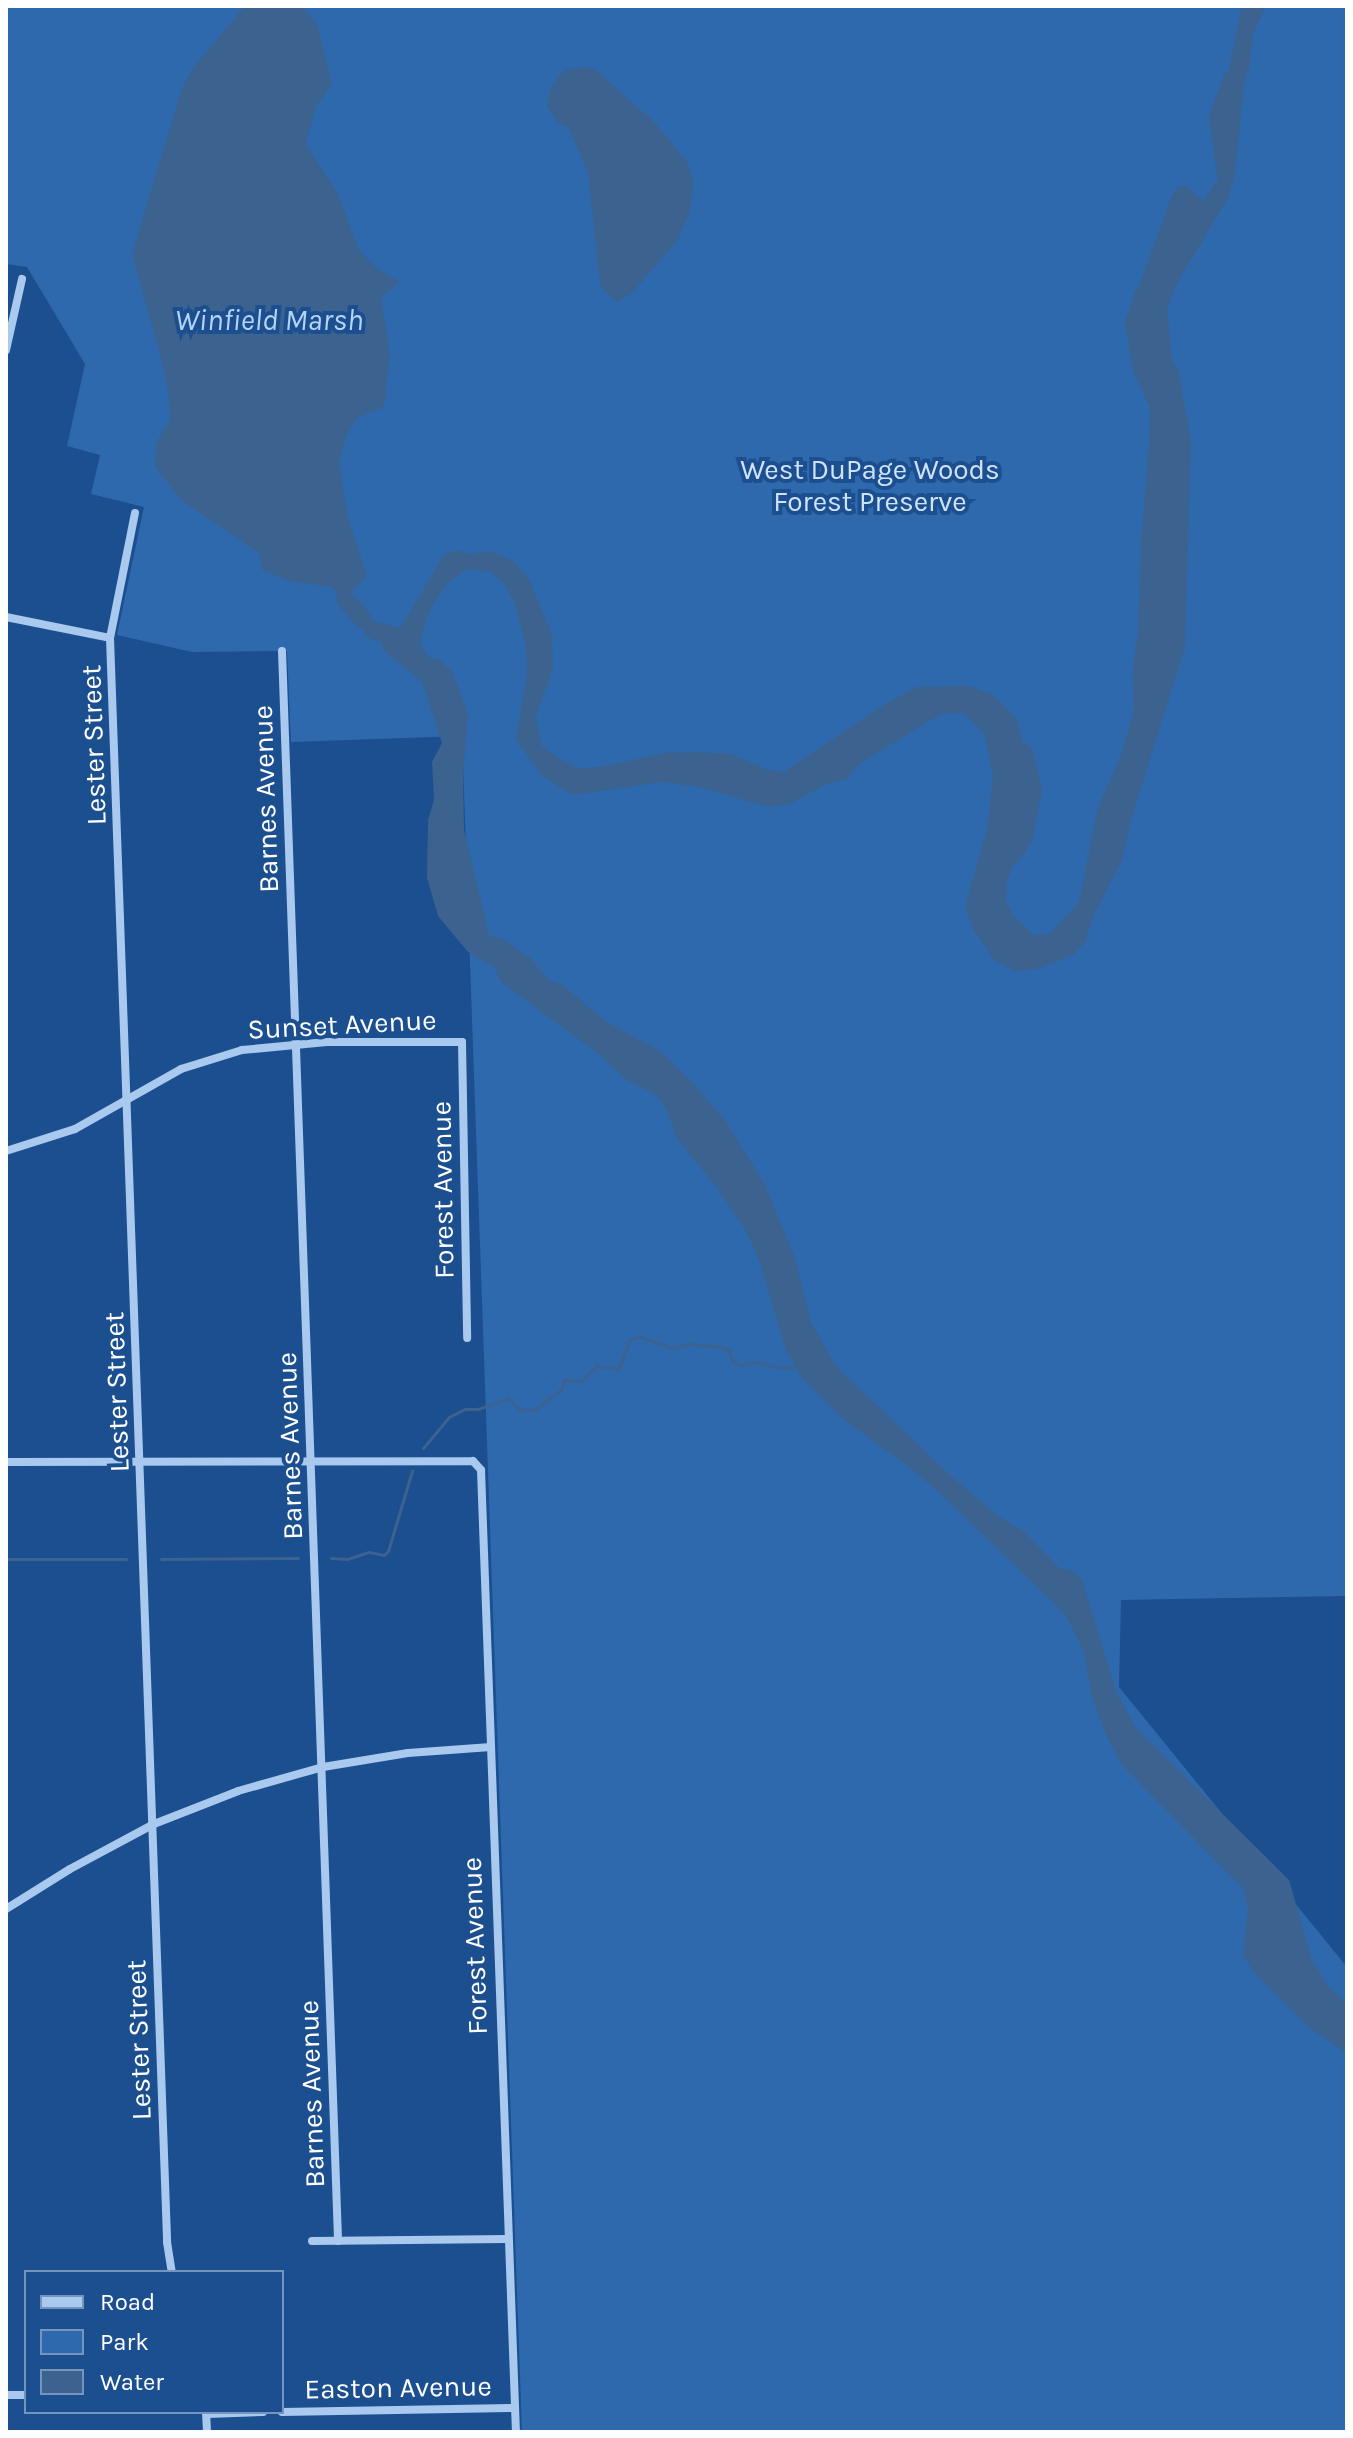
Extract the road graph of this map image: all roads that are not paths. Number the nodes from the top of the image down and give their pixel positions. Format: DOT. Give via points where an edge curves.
graph roads {
  1 [pos="22,279"];
  2 [pos="6,350"];
  3 [pos="135,513"];
  4 [pos="6,617"];
  5 [pos="110,638"];
  6 [pos="282,651"];
  7 [pos="462,1042"];
  8 [pos="298,1044"];
  9 [pos="129,1098"];
  10 [pos="6,1151"];
  11 [pos="467,1338"];
  12 [pos="313,1461"];
  13 [pos="6,1462"];
  14 [pos="142,1462"];
  15 [pos="491,1747"];
  16 [pos="323,1767"];
  17 [pos="154,1824"];
  18 [pos="6,1909"];
  19 [pos="507,2239"];
  20 [pos="312,2241"];
  21 [pos="338,2241"];
  22 [pos="172,2270"];
  23 [pos="515,2408"];
  24 [pos="284,2412"];
  25 [pos="516,2432"];
  1 -- 2 [label="street"];
  3 -- 5 [label="street, Lester Street"];
  4 -- 5 [label="street"];
  5 -- 9 [label="street, Lester Street"];
  6 -- 8 [label="street, Barnes Avenue"];
  7 -- 8 [label="street, Sunset Avenue"];
  7 -- 11 [label="street, Forest Avenue"];
  8 -- 9 [label="street, Sunset Avenue" via="213,1058"];
  8 -- 12 [label="street, Barnes Avenue"];
  9 -- 10 [label="street, Sunset Avenue" via="75,1129"];
  9 -- 14 [label="street, Lester Street"];
  12 -- 14 [label="street"];
  12 -- 15 [label="street, Forest Avenue" via="473,1461 481,1470"];
  12 -- 16 [label="street, Barnes Avenue"];
  13 -- 14 [label="street"];
  14 -- 17 [label="street, Lester Street"];
  15 -- 16 [label="street"];
  15 -- 19 [label="street, Forest Avenue"];
  16 -- 17 [label="street" via="238,1791"];
  16 -- 21 [label="street, Barnes Avenue"];
  17 -- 18 [label="street"];
  17 -- 22 [label="street, Lester Street"];
  19 -- 21 [label="street"];
  19 -- 23 [label="street, Forest Avenue"];
  20 -- 21 [label="street"];
  23 -- 24 [label="street, Easton Avenue"];
  23 -- 25 [label="street, Forest Avenue"];
}
